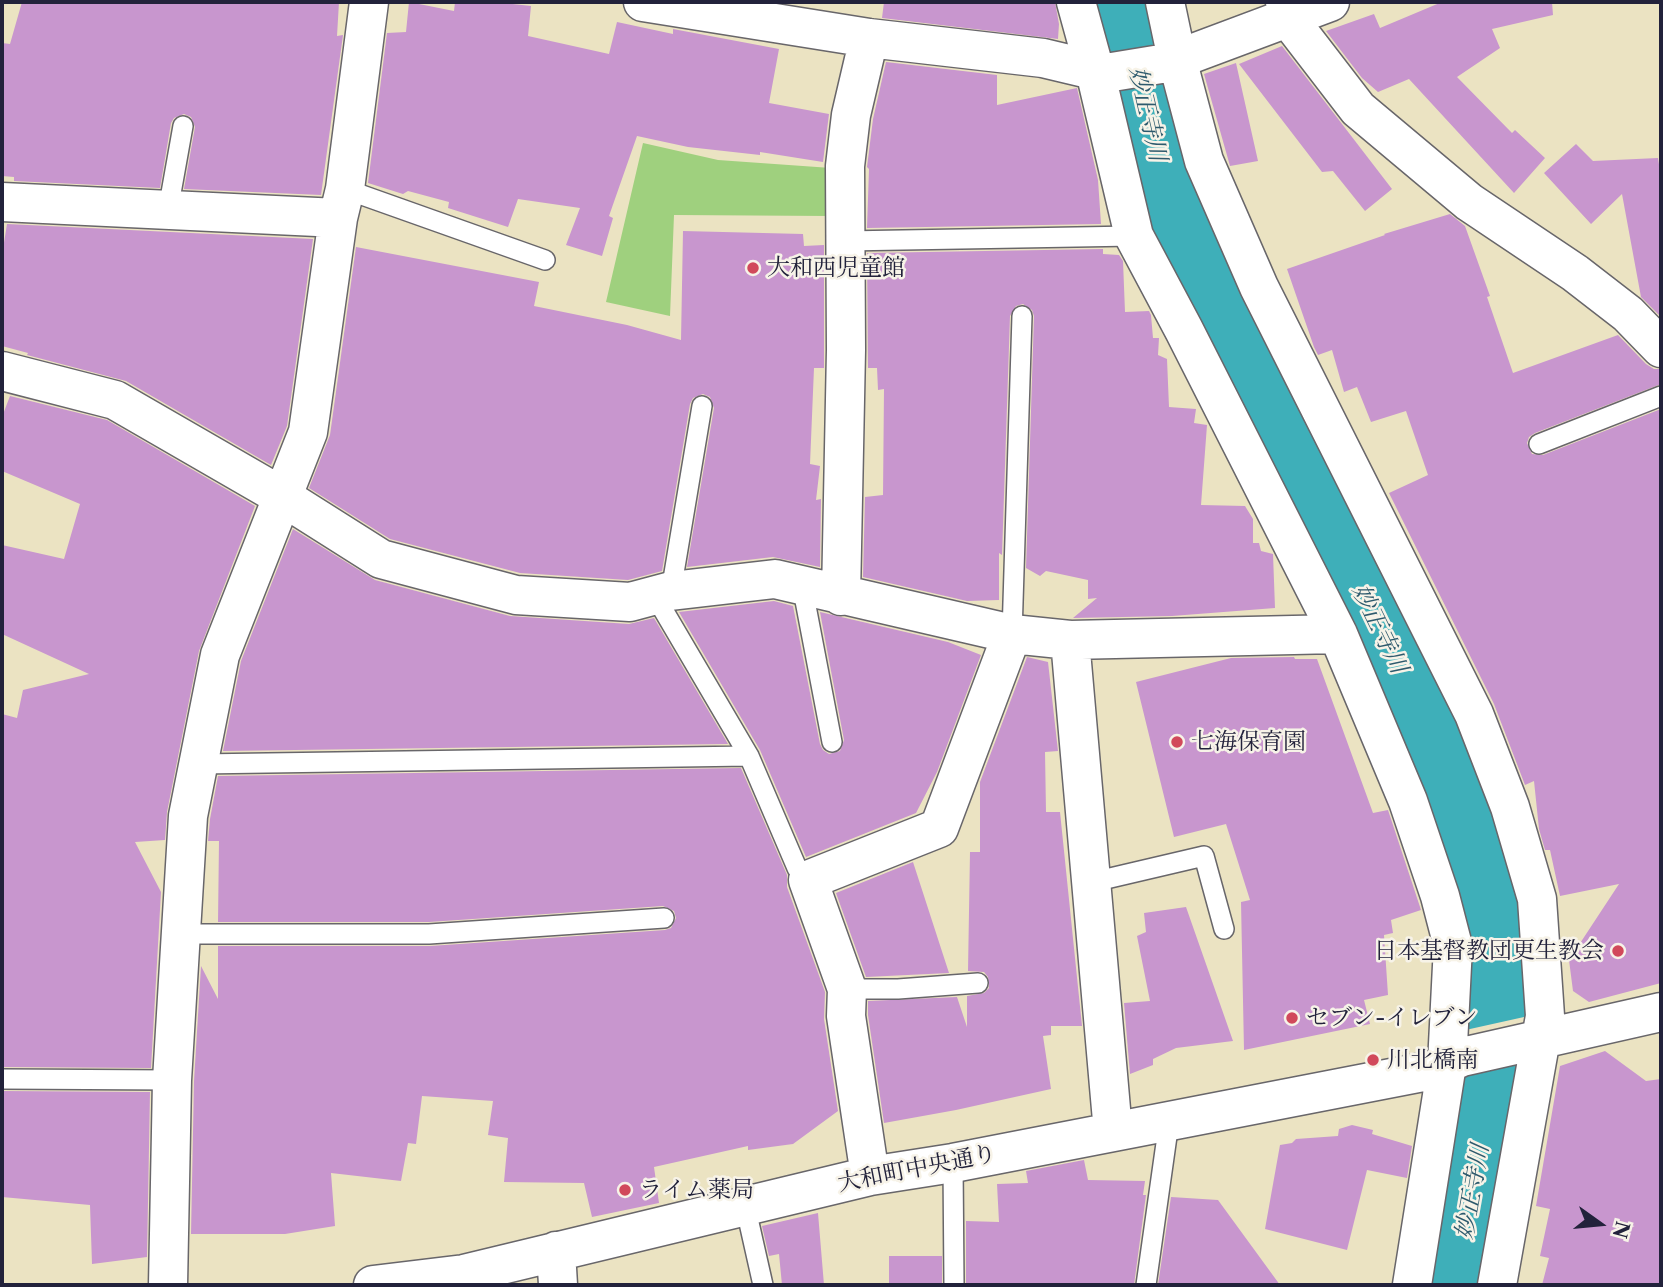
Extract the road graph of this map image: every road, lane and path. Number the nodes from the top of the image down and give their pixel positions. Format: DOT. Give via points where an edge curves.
graph roads {
  1 [pos="369,2"];
  2 [pos="643,2"];
  3 [pos="1076,2"];
  4 [pos="1165,2"];
  5 [pos="1330,2"];
  6 [pos="1287,10"];
  7 [pos="869,38"];
  8 [pos="1172,61"];
  9 [pos="1100,72"];
  10 [pos="183,126"];
  11 [pos="2,202"];
  12 [pos="341,204"];
  13 [pos="169,210"];
  14 [pos="1134,236"];
  15 [pos="845,241"];
  16 [pos="545,260"];
  17 [pos="1022,316"];
  18 [pos="1661,348"];
  19 [pos="2,371"];
  20 [pos="1661,396"];
  21 [pos="702,407"];
  22 [pos="1539,444"];
  23 [pos="283,497"];
  24 [pos="802,585"];
  25 [pos="663,593"];
  26 [pos="841,596"];
  27 [pos="1012,634"];
  28 [pos="1338,634"];
  29 [pos="1070,640"];
  30 [pos="832,742"];
  31 [pos="749,755"];
  32 [pos="199,764"];
  33 [pos="808,880"];
  34 [pos="1093,882"];
  35 [pos="664,918"];
  36 [pos="1224,929"];
  37 [pos="181,933"];
  38 [pos="978,983"];
  39 [pos="846,989"];
  40 [pos="1661,1012"];
  41 [pos="1535,1040"];
  42 [pos="1455,1060"];
  43 [pos="2,1079"];
  44 [pos="172,1080"];
  45 [pos="1169,1122"];
  46 [pos="1113,1132"];
  47 [pos="953,1163"];
  48 [pos="870,1176"];
  49 [pos="745,1205"];
  50 [pos="557,1268"];
  51 [pos="168,1285"];
  52 [pos="373,1285"];
  53 [pos="763,1285"];
  54 [pos="954,1285"];
  55 [pos="1146,1285"];
  56 [pos="1412,1285"];
  57 [pos="1497,1285"];
  1 -- 12 [label="street"];
  2 -- 7 [label="street"];
  3 -- 9 [label="street"];
  4 -- 8 [label="street"];
  5 -- 6 [label="street"];
  6 -- 8 [label="street"];
  6 -- 18 [label="street" via="1358,109 1469,202 1575,272 1628,314"];
  7 -- 9 [label="street" via="1043,58"];
  7 -- 15 [label="street" via="851,115 845,166"];
  8 -- 9 [label="street"];
  8 -- 41 [label="street" via="1204,161 1259,287 1474,714 1506,796 1537,899 1545,1016"];
  9 -- 14 [label="street"];
  10 -- 13 [label="lane"];
  11 -- 13 [label="street"];
  12 -- 13 [label="street"];
  12 -- 16 [label="lane"];
  12 -- 23 [label="street" via="308,432"];
  14 -- 15 [label="lane"];
  14 -- 28 [label="street"];
  15 -- 26 [label="street"];
  17 -- 27 [label="lane"];
  19 -- 23 [label="street" via="115,400"];
  20 -- 22 [label="lane"];
  21 -- 25 [label="lane"];
  23 -- 25 [label="street" via="381,559 516,594 629,602"];
  23 -- 32 [label="street" via="220,655"];
  24 -- 25 [label="street" via="775,579"];
  24 -- 26 [label="street"];
  24 -- 30 [label="lane"];
  25 -- 31 [label="lane"];
  26 -- 27 [label="street"];
  27 -- 29 [label="street"];
  27 -- 33 [label="street" via="939,828"];
  28 -- 29 [label="street"];
  28 -- 42 [label="street" via="1408,801 1443,909 1453,946"];
  29 -- 34 [label="street"];
  31 -- 32 [label="lane"];
  31 -- 33 [label="lane" via="797,868"];
  32 -- 37 [label="street" via="188,816"];
  33 -- 39 [label="street"];
  34 -- 36 [label="lane" via="1204,856"];
  34 -- 46 [label="street"];
  35 -- 37 [label="lane" via="429,934"];
  37 -- 44 [label="street"];
  38 -- 39 [label="lane"];
  39 -- 48 [label="street"];
  40 -- 41 [label="street, 大和町中央通り"];
  41 -- 42 [label="street, 大和町中央通り"];
  41 -- 57 [label="street"];
  42 -- 45 [label="street, 大和町中央通り" via="1433,1070"];
  42 -- 56 [label="street"];
  43 -- 44 [label="lane"];
  44 -- 51 [label="street"];
  45 -- 46 [label="street, 大和町中央通り"];
  45 -- 55 [label="lane"];
  46 -- 47 [label="street, 大和町中央通り"];
  47 -- 48 [label="street, 大和町中央通り"];
  47 -- 54 [label="lane"];
  48 -- 49 [label="street, 大和町中央通り"];
  49 -- 50 [label="street, 大和町中央通り"];
  49 -- 53 [label="lane"];
  50 -- 52 [label="street, 大和町中央通り"];
}
